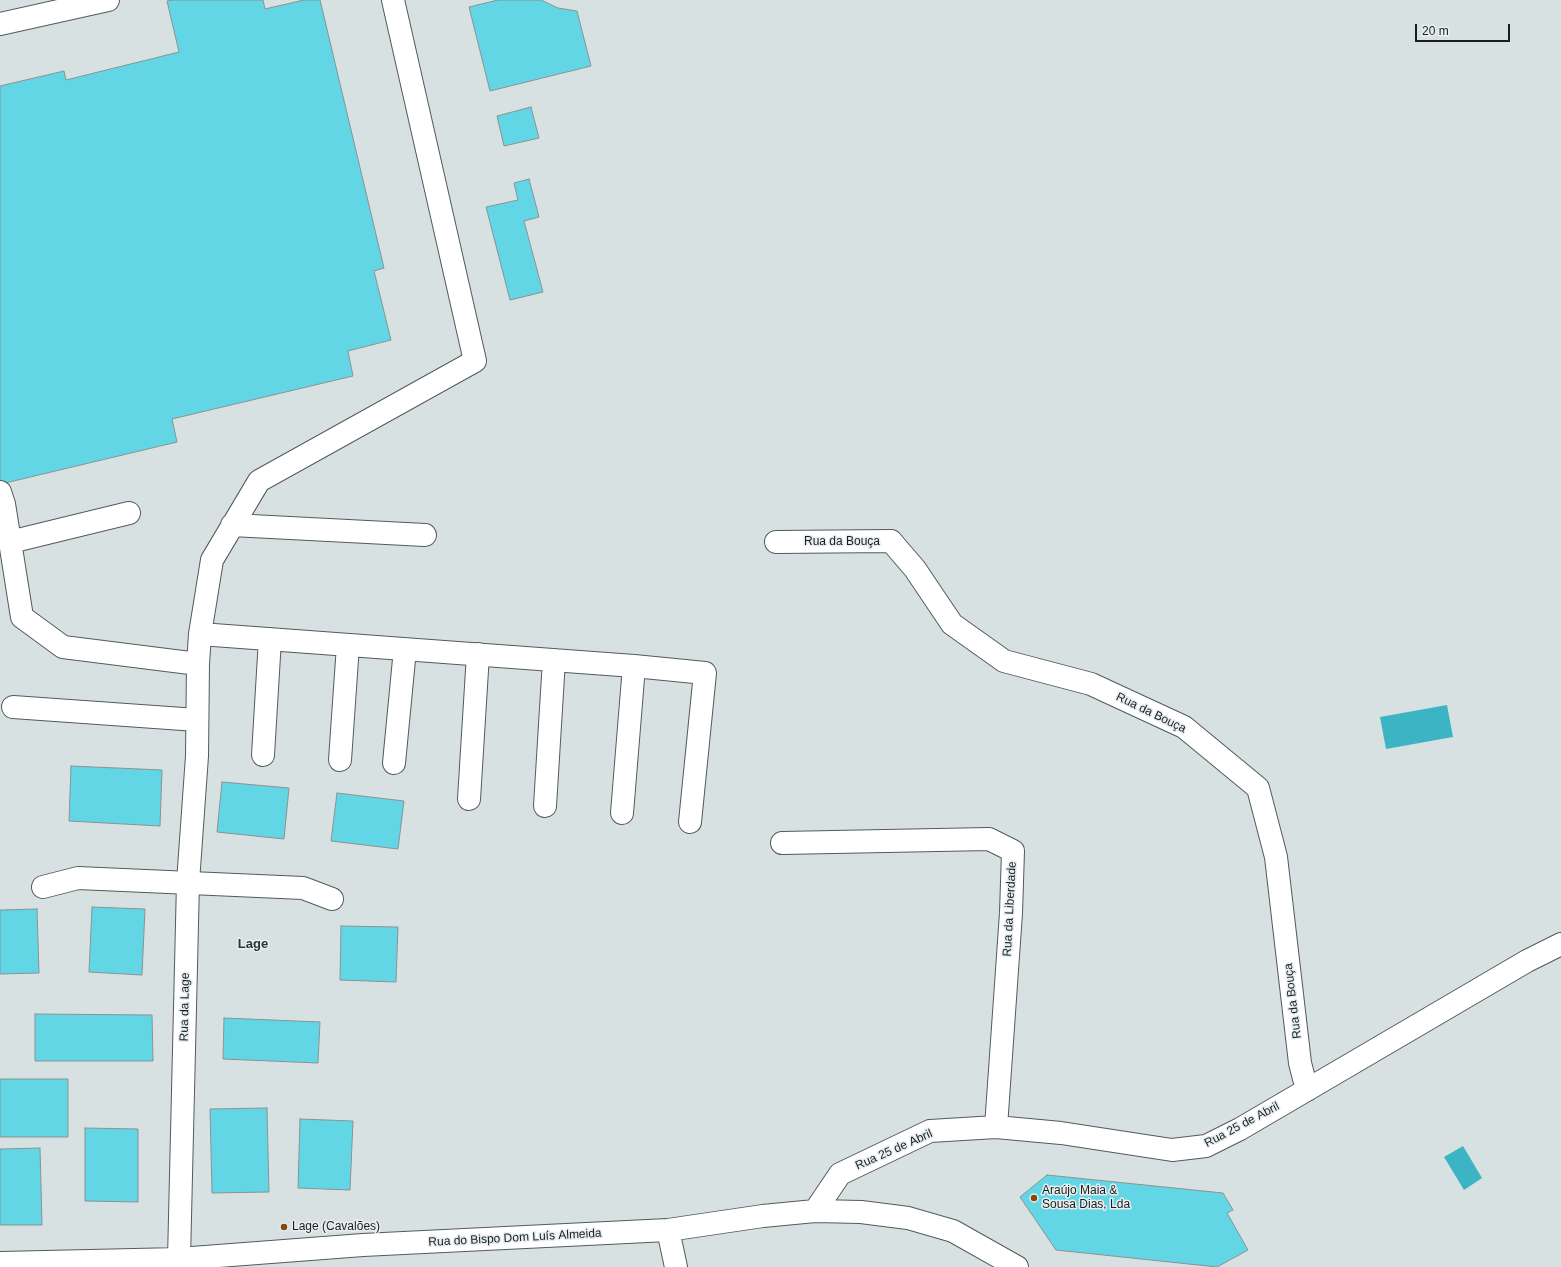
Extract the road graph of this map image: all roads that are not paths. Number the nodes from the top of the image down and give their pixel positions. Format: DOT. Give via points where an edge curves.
graph roads {
  1 [pos="108,0"];
  2 [pos="393,0"];
  3 [pos="0,24"];
  4 [pos="0,492"];
  5 [pos="129,513"];
  6 [pos="232,525"];
  7 [pos="425,535"];
  8 [pos="10,542"];
  9 [pos="776,542"];
  10 [pos="200,634"];
  11 [pos="270,639"];
  12 [pos="348,645"];
  13 [pos="406,649"];
  14 [pos="478,654"];
  15 [pos="554,660"];
  16 [pos="198,664"];
  17 [pos="634,666"];
  18 [pos="13,707"];
  19 [pos="197,720"];
  20 [pos="263,755"];
  21 [pos="340,760"];
  22 [pos="394,763"];
  23 [pos="469,799"];
  24 [pos="546,806"];
  25 [pos="622,813"];
  26 [pos="690,822"];
  27 [pos="782,843"];
  28 [pos="188,882"];
  29 [pos="43,887"];
  30 [pos="332,899"];
  31 [pos="1561,944"];
  32 [pos="1307,1090"];
  33 [pos="996,1127"];
  34 [pos="815,1211"];
  35 [pos="668,1230"];
  36 [pos="179,1259"];
  37 [pos="0,1264"];
  38 [pos="676,1267"];
  39 [pos="1017,1267"];
  1 -- 3 [label="street"];
  2 -- 6 [label="street, Rua da Lage" via="475,361 259,481"];
  4 -- 8 [label="street"];
  5 -- 8 [label="street"];
  6 -- 7 [label="street"];
  6 -- 10 [label="street, Rua da Lage" via="212,560"];
  8 -- 16 [label="street" via="22,617 63,647"];
  9 -- 32 [label="street, Rua da Bouça" via="891,542 915,569 952,624 1004,661 1091,684 1184,727 1258,788 1276,857 1300,1063"];
  10 -- 11 [label="street"];
  10 -- 16 [label="street, Rua da Lage"];
  11 -- 12 [label="street"];
  11 -- 20 [label="street"];
  12 -- 13 [label="street"];
  12 -- 21 [label="street"];
  13 -- 14 [label="street"];
  13 -- 22 [label="street"];
  14 -- 15 [label="street"];
  14 -- 23 [label="street"];
  15 -- 17 [label="street"];
  15 -- 24 [label="street"];
  16 -- 19 [label="street, Rua da Lage"];
  17 -- 25 [label="street"];
  17 -- 26 [label="street" via="705,673"];
  18 -- 19 [label="street"];
  19 -- 28 [label="street, Rua da Lage"];
  27 -- 33 [label="street, Rua da Liberdade" via="989,839 1013,851"];
  28 -- 29 [label="street" via="78,878"];
  28 -- 30 [label="street" via="303,888"];
  28 -- 36 [label="street, Rua da Lage"];
  31 -- 32 [label="street, Rua 25 de Abril" via="1527,961"];
  32 -- 33 [label="street, Rua 25 de Abril" via="1206,1146 1186,1149 1172,1150 1061,1133"];
  33 -- 34 [label="street, Rua 25 de Abril" via="930,1131 840,1174"];
  34 -- 35 [label="street, Rua do Bispo Dom Luís Almeida"];
  34 -- 39 [label="street, Rua do Bispo Dom Luís Almeida" via="861,1212 908,1218 953,1231"];
  35 -- 36 [label="street, Rua do Bispo Dom Luís Almeida" via="362,1245"];
  35 -- 38 [label="street"];
  36 -- 37 [label="street, Rua do Bispo Dom Luís Almeida"];
}
